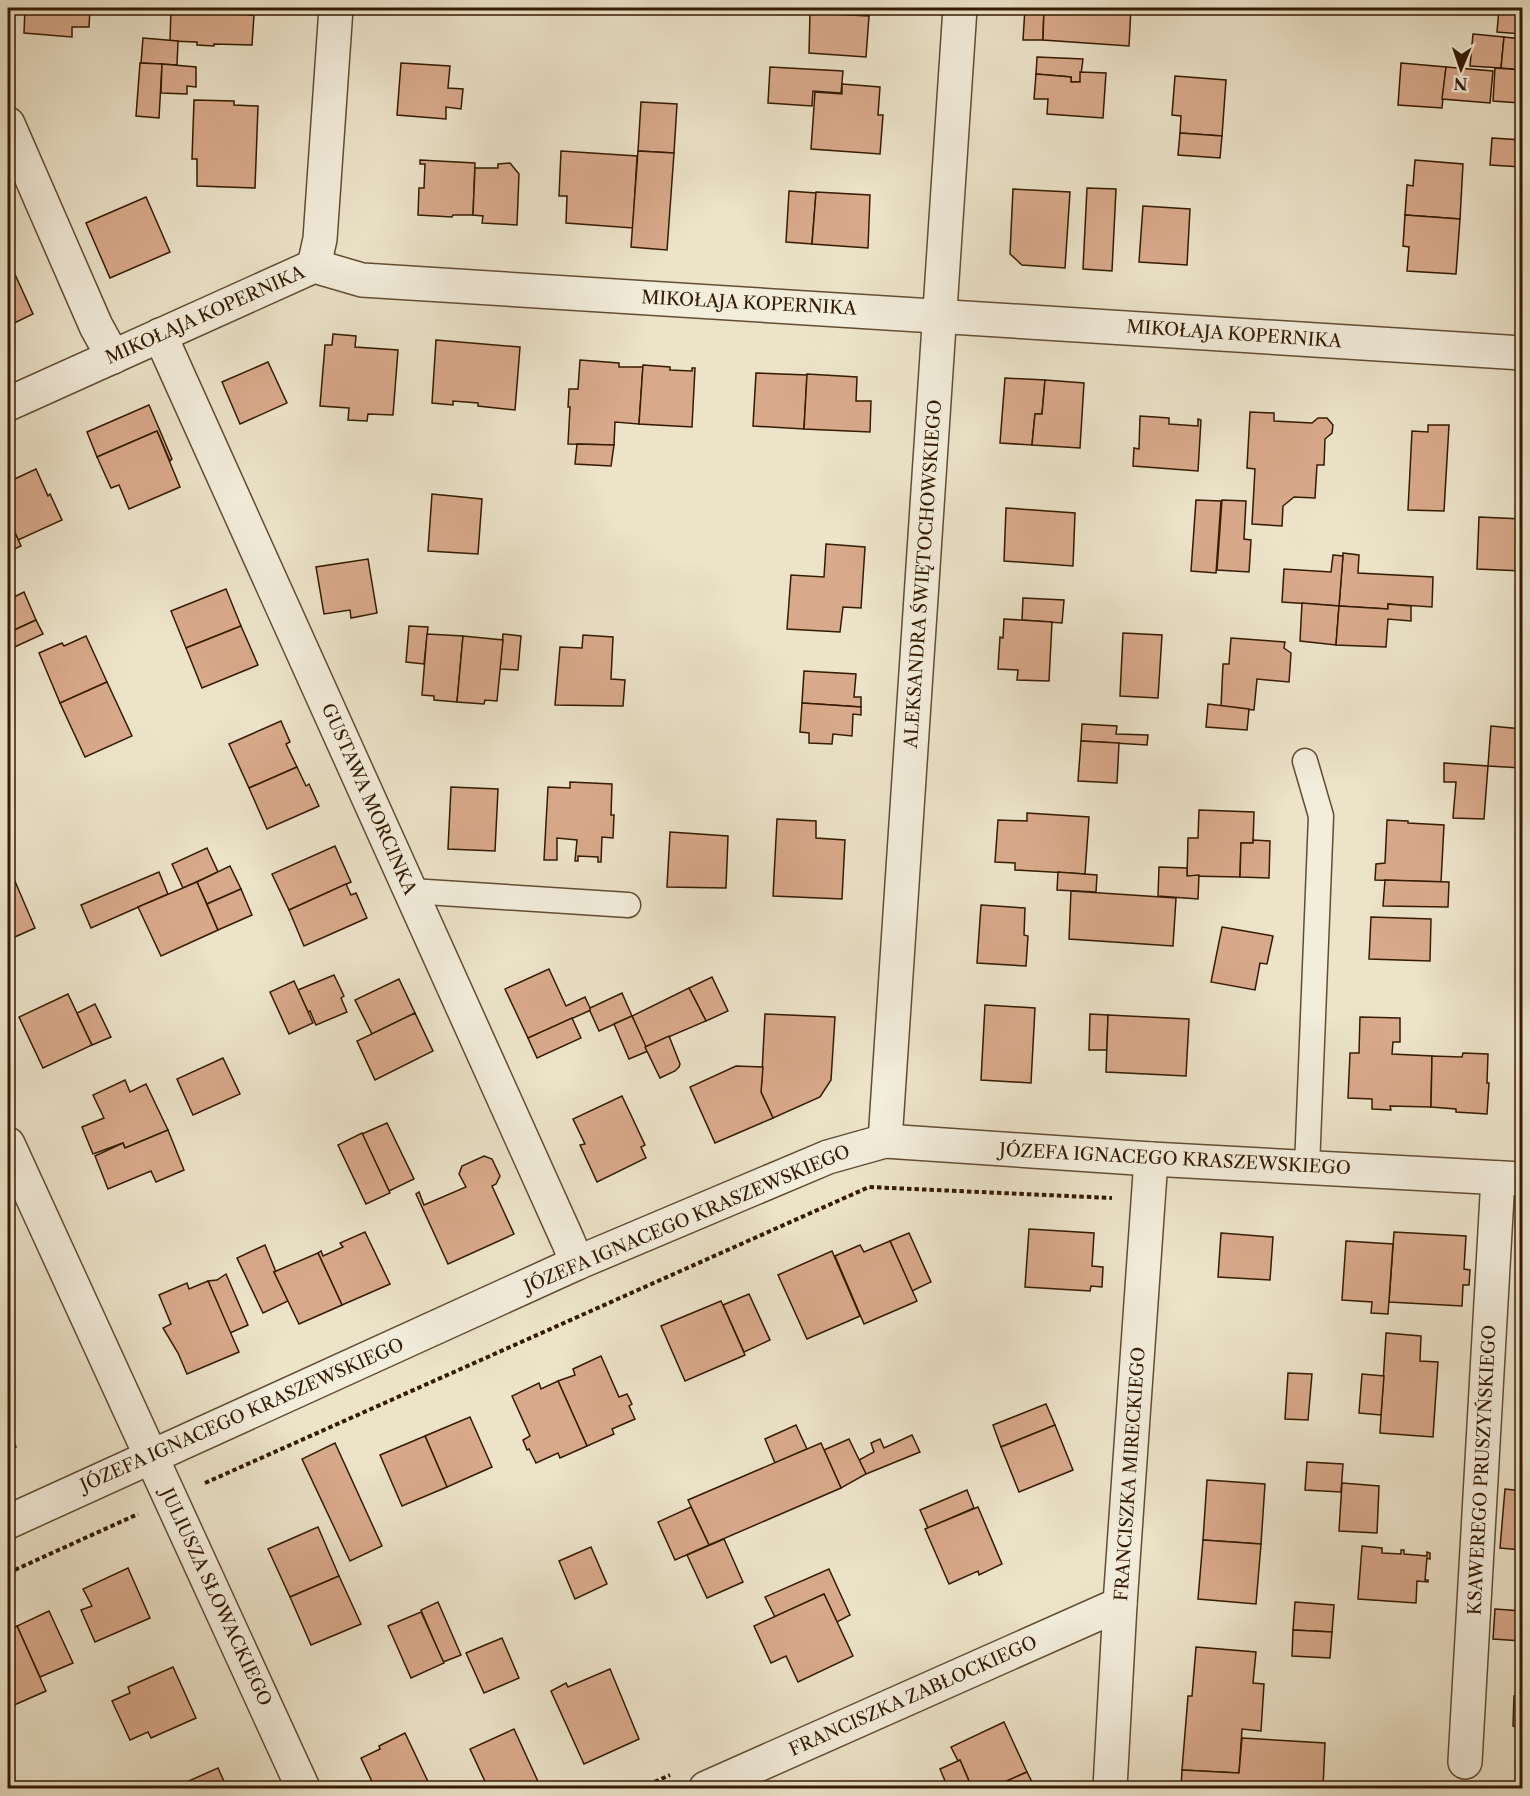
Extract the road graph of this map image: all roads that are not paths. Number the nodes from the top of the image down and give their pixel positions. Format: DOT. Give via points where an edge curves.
graph roads {
  1 [pos="336,8"];
  2 [pos="960,8"];
  3 [pos="8,124"];
  4 [pos="314,266"];
  5 [pos="940,315"];
  6 [pos="160,335"];
  7 [pos="1522,353"];
  8 [pos="113,357"];
  9 [pos="8,404"];
  10 [pos="1305,761"];
  11 [pos="411,891"];
  12 [pos="628,905"];
  13 [pos="885,1141"];
  14 [pos="8,1144"];
  15 [pos="1307,1167"];
  16 [pos="1150,1174"];
  17 [pos="1510,1178"];
  18 [pos="577,1263"];
  19 [pos="151,1456"];
  20 [pos="8,1522"];
  21 [pos="1120,1604"];
  22 [pos="1465,1762"];
  23 [pos="303,1788"];
  24 [pos="706,1788"];
  25 [pos="1110,1788"];
  1 -- 4 [label="street" via="320,239"];
  2 -- 5 [label="street, ALEKSANDRA ŚWIĘTOCHOWSKIEGO"];
  3 -- 8 [label="street"];
  4 -- 5 [label="street, MIKOŁAJA KOPERNIKA" via="362,280"];
  4 -- 6 [label="street, MIKOŁAJA KOPERNIKA"];
  5 -- 7 [label="street, MIKOŁAJA KOPERNIKA"];
  5 -- 13 [label="street, ALEKSANDRA ŚWIĘTOCHOWSKIEGO"];
  6 -- 8 [label="street, MIKOŁAJA KOPERNIKA"];
  6 -- 11 [label="street, GUSTAWA MORCINKA"];
  8 -- 9 [label="street, MIKOŁAJA KOPERNIKA"];
  10 -- 15 [label="lane" via="1321,816"];
  11 -- 12 [label="lane"];
  11 -- 18 [label="street, GUSTAWA MORCINKA"];
  13 -- 16 [label="street, JÓZEFA IGNACEGO KRASZEWSKIEGO"];
  13 -- 18 [label="street, JÓZEFA IGNACEGO KRASZEWSKIEGO" via="828,1157"];
  14 -- 19 [label="street, JULIUSZA SŁOWACKIEGO"];
  15 -- 16 [label="street, JÓZEFA IGNACEGO KRASZEWSKIEGO"];
  15 -- 17 [label="street, JÓZEFA IGNACEGO KRASZEWSKIEGO"];
  16 -- 21 [label="street, FRANCISZKA MIRECKIEGO"];
  17 -- 22 [label="street, KSAWEREGO PRUSZYŃSKIEGO"];
  18 -- 19 [label="street, JÓZEFA IGNACEGO KRASZEWSKIEGO"];
  19 -- 20 [label="street, JÓZEFA IGNACEGO KRASZEWSKIEGO"];
  19 -- 23 [label="street, JULIUSZA SŁOWACKIEGO"];
  21 -- 24 [label="street, FRANCISZKA ZABŁOCKIEGO"];
  21 -- 25 [label="street, FRANCISZKA MIRECKIEGO"];
}
